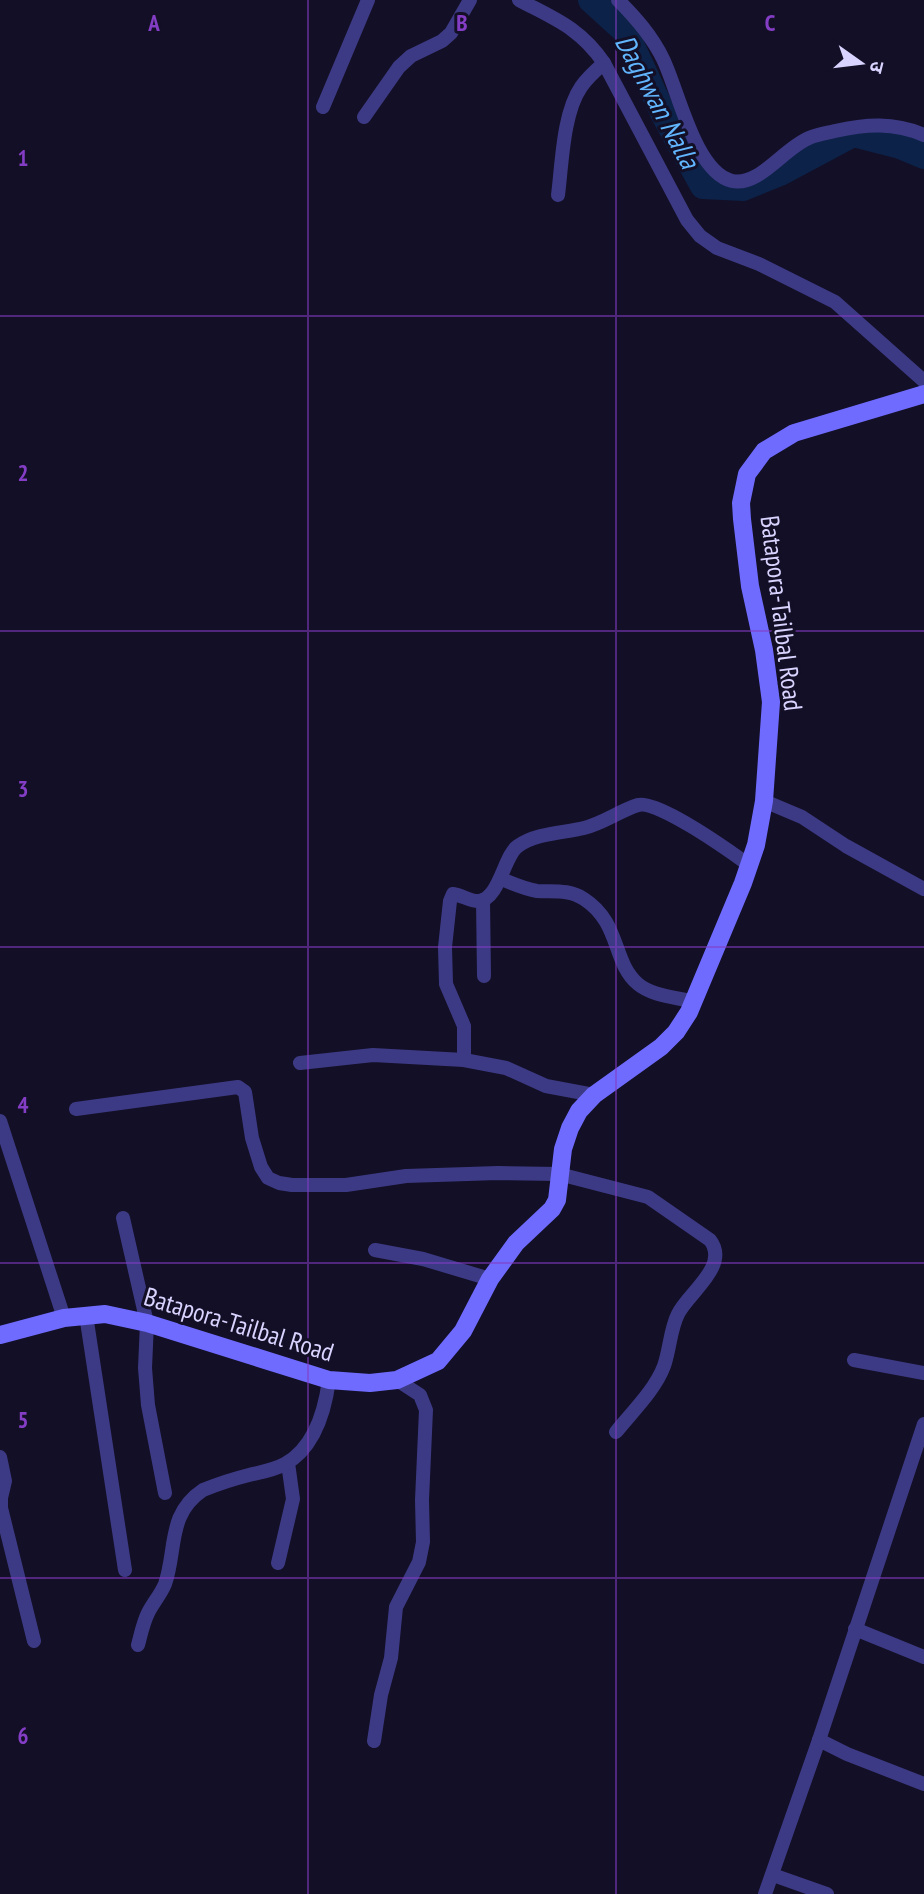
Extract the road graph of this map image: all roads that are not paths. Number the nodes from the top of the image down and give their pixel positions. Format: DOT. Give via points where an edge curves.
graph roads {
  1 [pos="368,0"];
  2 [pos="470,0"];
  3 [pos="519,0"];
  4 [pos="618,0"];
  5 [pos="604,62"];
  6 [pos="323,107"];
  7 [pos="364,117"];
  8 [pos="924,135"];
  9 [pos="558,195"];
  10 [pos="924,381"];
  11 [pos="924,394"];
  12 [pos="764,801"];
  13 [pos="749,864"];
  14 [pos="501,879"];
  15 [pos="924,889"];
  16 [pos="482,900"];
  17 [pos="484,976"];
  18 [pos="694,1002"];
  19 [pos="464,1060"];
  20 [pos="300,1063"];
  21 [pos="594,1095"];
  22 [pos="76,1110"];
  23 [pos="0,1121"];
  24 [pos="559,1174"];
  25 [pos="123,1218"];
  26 [pos="376,1250"];
  27 [pos="490,1279"];
  28 [pos="86,1315"];
  29 [pos="64,1318"];
  30 [pos="147,1323"];
  31 [pos="0,1335"];
  32 [pos="854,1360"];
  33 [pos="924,1373"];
  34 [pos="329,1380"];
  35 [pos="397,1380"];
  36 [pos="924,1424"];
  37 [pos="616,1432"];
  38 [pos="0,1457"];
  39 [pos="288,1462"];
  40 [pos="164,1493"];
  41 [pos="278,1563"];
  42 [pos="125,1570"];
  43 [pos="855,1629"];
  44 [pos="34,1641"];
  45 [pos="138,1645"];
  46 [pos="924,1657"];
  47 [pos="819,1740"];
  48 [pos="374,1741"];
  49 [pos="924,1784"];
  50 [pos="772,1875"];
  51 [pos="765,1894"];
  52 [pos="827,1894"];
  1 -- 6 [label="street"];
  2 -- 7 [label="street" via="451,33 399,67"];
  3 -- 5 [label="street" via="573,29"];
  4 -- 8 [label="street" via="647,31 668,71 697,148 722,178 736,182 758,176 810,137 849,128 886,125"];
  5 -- 9 [label="street" via="581,86 573,103"];
  5 -- 10 [label="street" via="687,220 700,236 835,302"];
  11 -- 12 [label="main road, Batapora-Tailbal Road" via="794,433 764,451 747,474 742,519 771,702"];
  12 -- 13 [label="main road, Batapora-Tailbal Road"];
  12 -- 15 [label="street" via="802,817"];
  13 -- 14 [label="street" via="646,804 599,825 547,834 516,846"];
  13 -- 18 [label="main road, Batapora-Tailbal Road"];
  14 -- 16 [label="street"];
  14 -- 18 [label="street" via="535,891 560,891 583,898 607,920 637,983"];
  16 -- 17 [label="street"];
  16 -- 19 [label="street" via="453,894 450,901 446,984 464,1026"];
  18 -- 21 [label="main road, Batapora-Tailbal Road" via="661,1048"];
  19 -- 20 [label="street" via="373,1055"];
  19 -- 21 [label="street" via="506,1068 546,1086"];
  21 -- 24 [label="main road, Batapora-Tailbal Road" via="570,1128"];
  22 -- 24 [label="street" via="238,1087 247,1100 261,1167 268,1178 292,1185 346,1185 406,1176"];
  23 -- 29 [label="street"];
  24 -- 27 [label="main road, Batapora-Tailbal Road" via="552,1209 516,1243"];
  24 -- 37 [label="street" via="648,1197 714,1245 709,1274 676,1320 660,1375"];
  25 -- 30 [label="street"];
  26 -- 27 [label="street"];
  27 -- 35 [label="main road, Batapora-Tailbal Road" via="463,1332 438,1361"];
  28 -- 29 [label="main road, Batapora-Tailbal Road"];
  28 -- 30 [label="main road, Batapora-Tailbal Road" via="115,1315"];
  28 -- 42 [label="street"];
  29 -- 31 [label="main road, Batapora-Tailbal Road"];
  30 -- 34 [label="main road, Batapora-Tailbal Road"];
  30 -- 40 [label="street" via="148,1405"];
  32 -- 33 [label="street"];
  34 -- 35 [label="main road, Batapora-Tailbal Road"];
  34 -- 39 [label="street" via="313,1434"];
  35 -- 48 [label="street" via="420,1395 426,1410 423,1542 419,1562 396,1607"];
  36 -- 43 [label="street"];
  38 -- 44 [label="street" via="5,1481 2,1508"];
  39 -- 41 [label="street" via="293,1499"];
  39 -- 45 [label="street" via="203,1490 183,1508 174,1530 165,1584 147,1614"];
  43 -- 46 [label="street"];
  43 -- 47 [label="street"];
  47 -- 49 [label="street"];
  47 -- 50 [label="street"];
  50 -- 51 [label="street"];
  50 -- 52 [label="street"];
}
